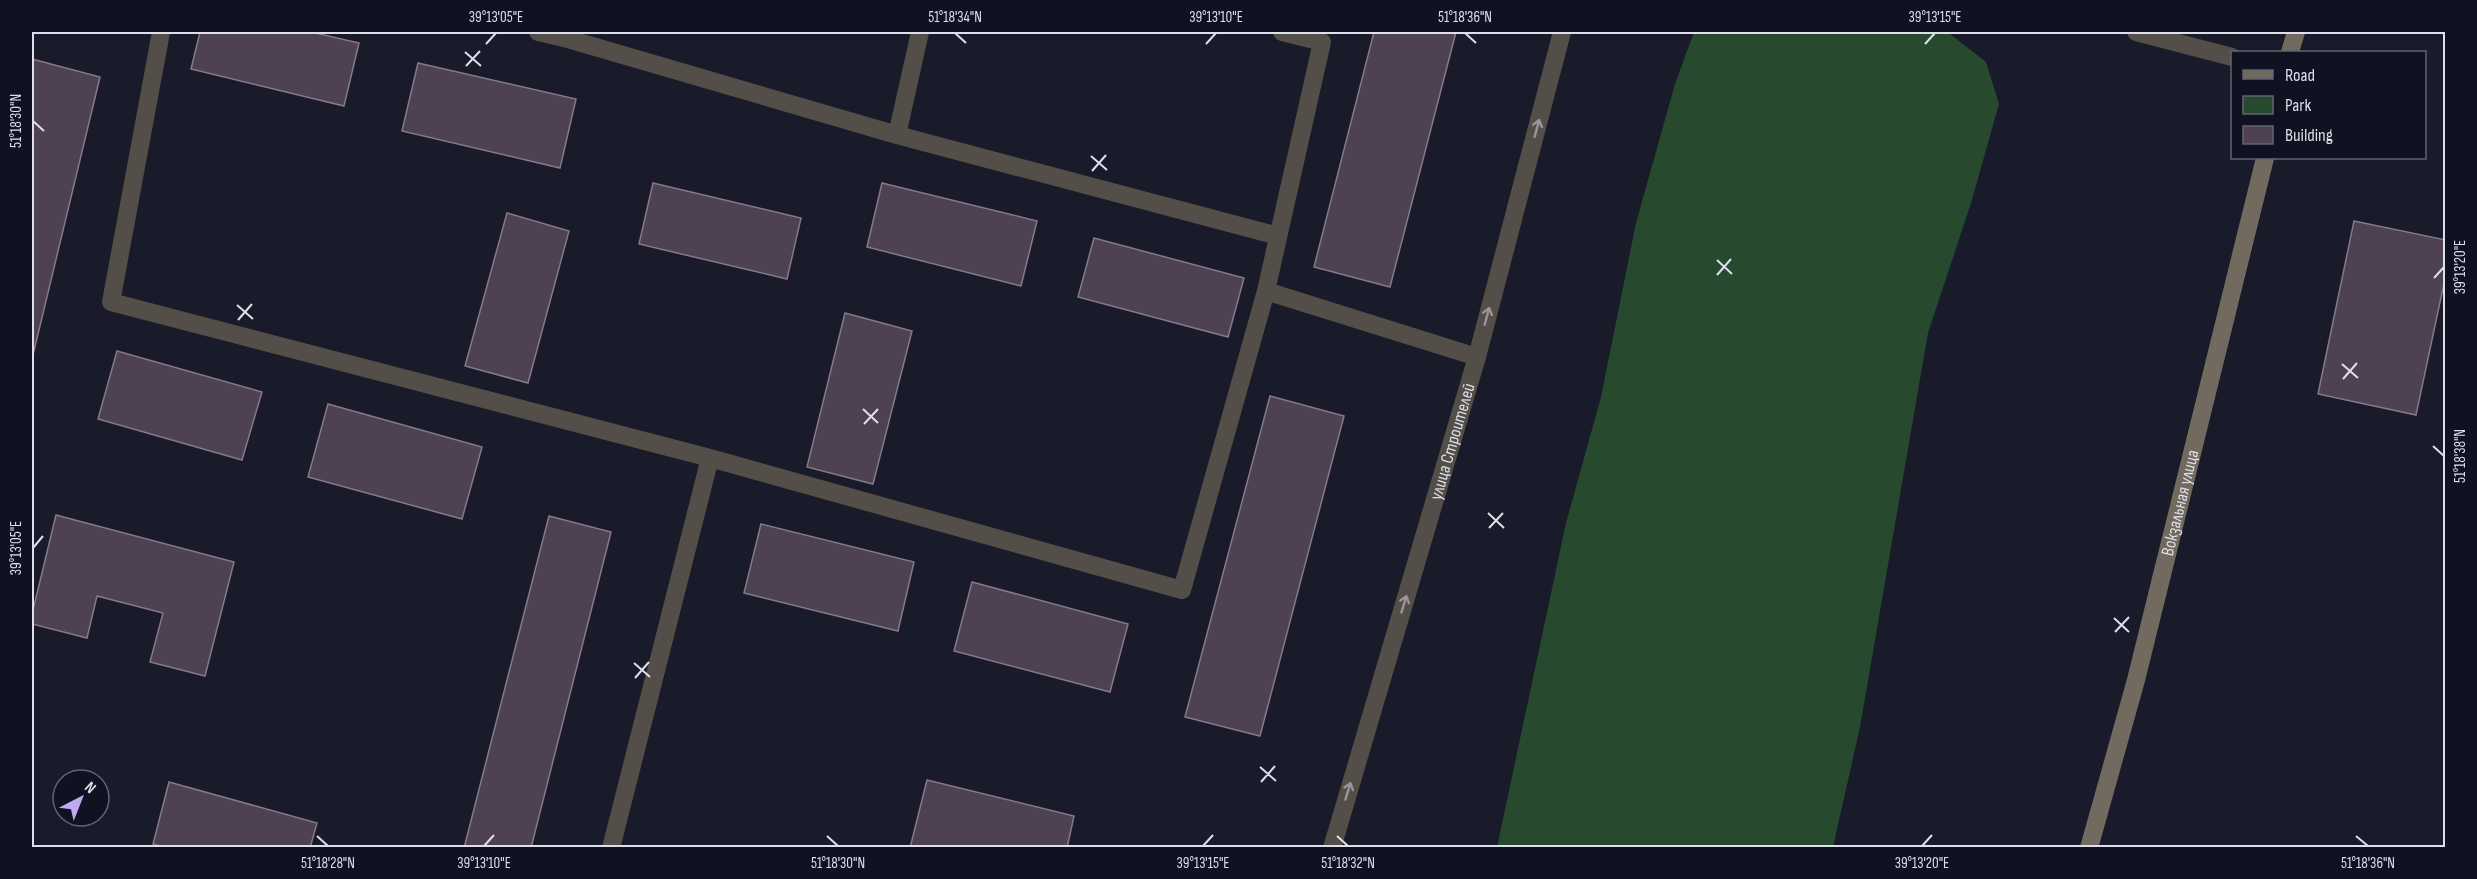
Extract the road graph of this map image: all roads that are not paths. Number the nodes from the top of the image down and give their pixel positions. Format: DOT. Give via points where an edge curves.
graph roads {
  1 [pos="161,32"];
  2 [pos="538,32"];
  3 [pos="920,32"];
  4 [pos="1282,32"];
  5 [pos="1562,32"];
  6 [pos="2136,32"];
  7 [pos="2296,32"];
  8 [pos="569,35"];
  9 [pos="2290,51"];
  10 [pos="2231,57"];
  11 [pos="897,135"];
  12 [pos="2265,159"];
  13 [pos="1278,236"];
  14 [pos="1266,291"];
  15 [pos="1477,357"];
  16 [pos="710,458"];
  17 [pos="611,848"];
  18 [pos="1332,848"];
  19 [pos="2089,848"];
  1 -- 16 [label="street" via="111,302"];
  2 -- 8 [label="street"];
  3 -- 11 [label="street"];
  4 -- 13 [label="street" via="1322,42"];
  15 -- 5 [label="street, улица Строителей, one-way"];
  6 -- 10 [label="street"];
  7 -- 9 [label="main road"];
  8 -- 11 [label="street"];
  11 -- 13 [label="street"];
  12 -- 19 [label="main road, Вокзальная улица" via="2144,646"];
  13 -- 14 [label="street"];
  14 -- 15 [label="street"];
  14 -- 16 [label="street" via="1182,590"];
  18 -- 15 [label="street, улица Строителей, one-way"];
  16 -- 17 [label="street"];
}
